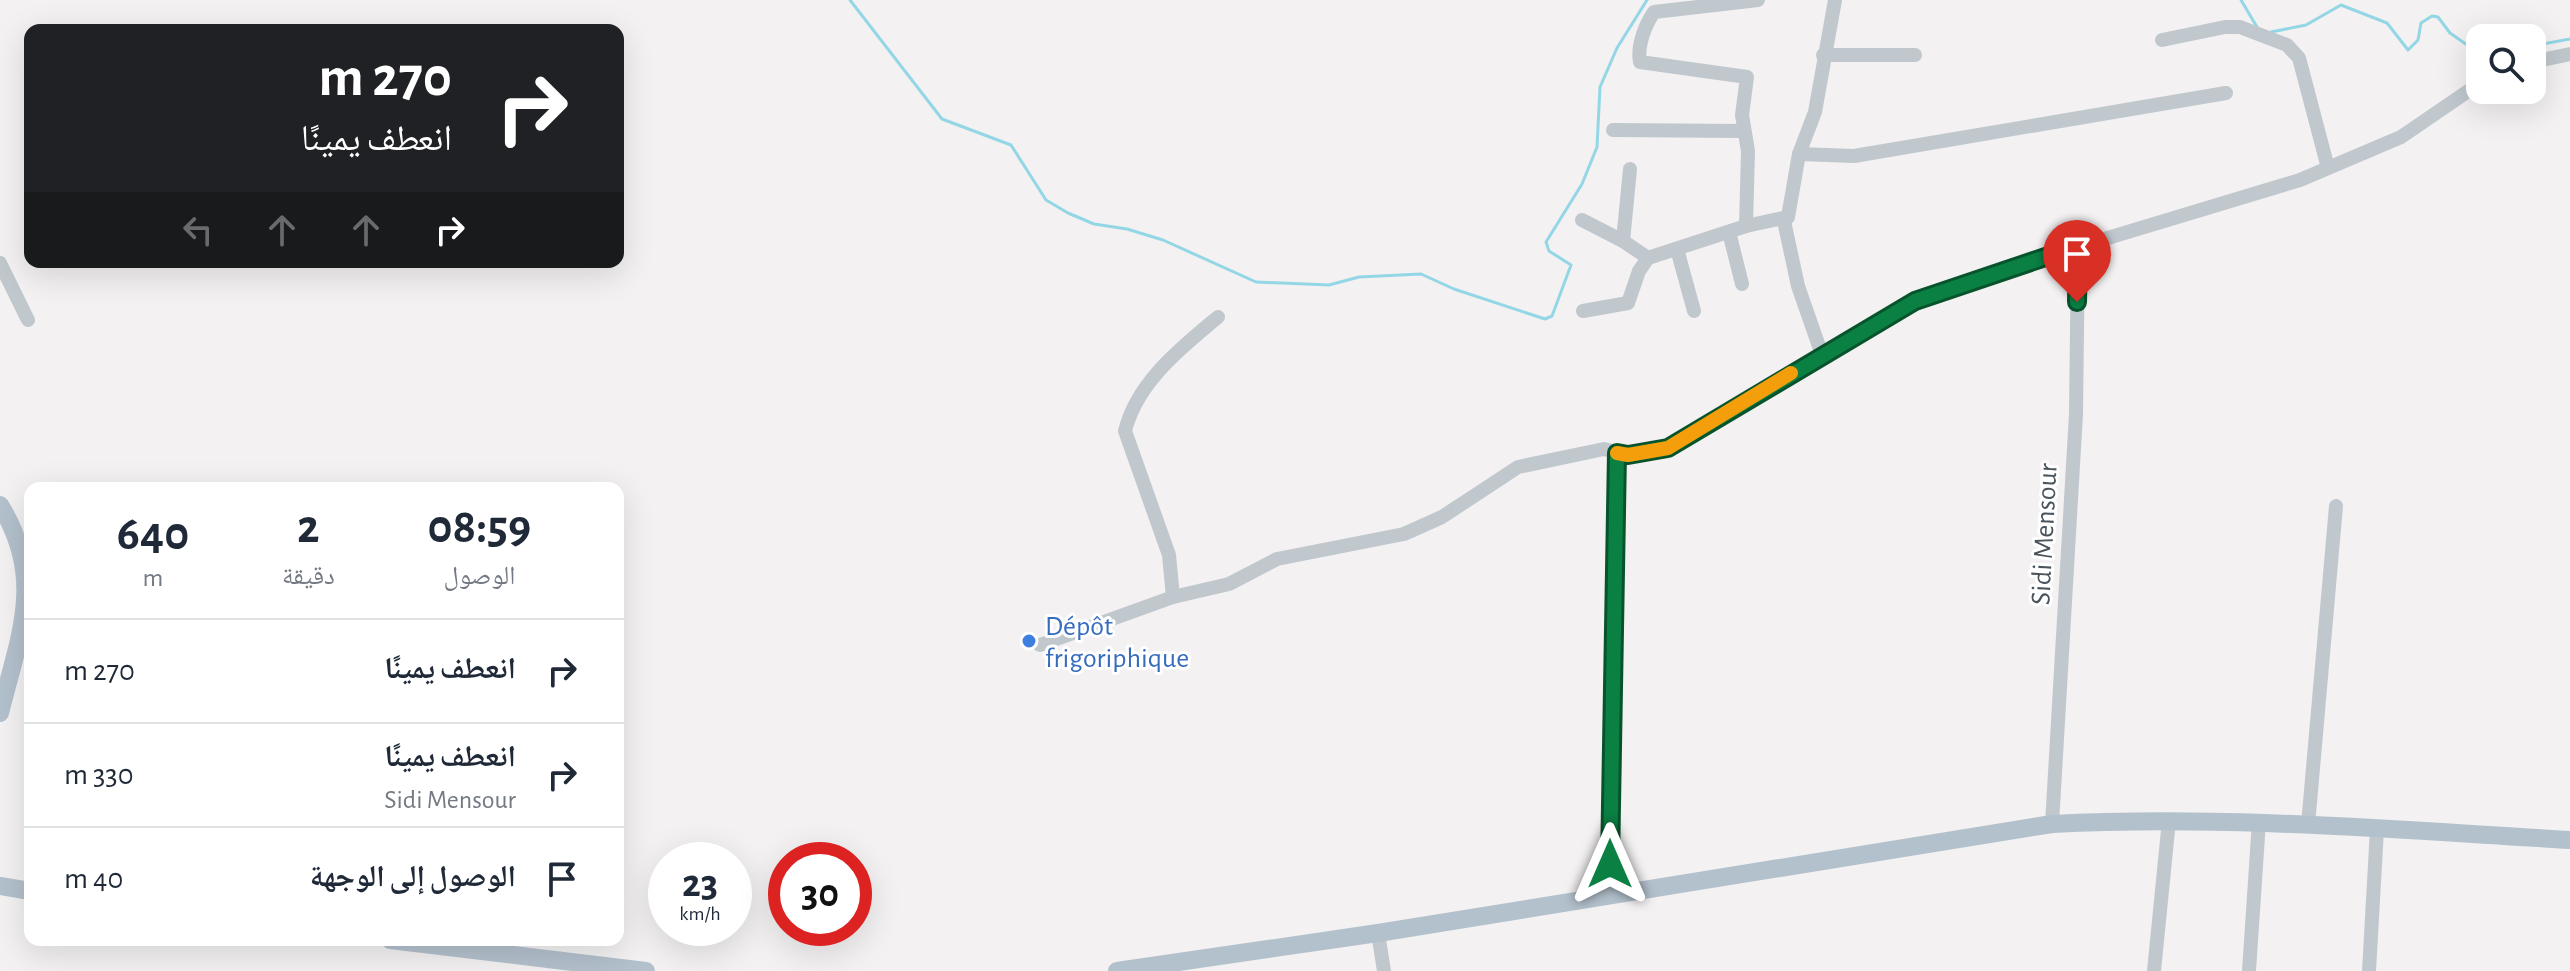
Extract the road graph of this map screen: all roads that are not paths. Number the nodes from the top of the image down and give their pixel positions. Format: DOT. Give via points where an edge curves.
graph roads {
  1 [pos="1758,0"];
  2 [pos="1835,0"];
  3 [pos="2162,40"];
  4 [pos="2570,54"];
  5 [pos="1823,55"];
  6 [pos="1915,55"];
  7 [pos="2546,59"];
  8 [pos="2226,93"];
  9 [pos="2466,93"];
  10 [pos="1613,130"];
  11 [pos="1742,131"];
  12 [pos="1799,154"];
  13 [pos="2328,168"];
  14 [pos="1630,169"];
  15 [pos="1582,220"];
  16 [pos="1784,221"];
  17 [pos="1746,226"];
  18 [pos="1729,232"];
  19 [pos="1623,241"];
  20 [pos="2078,246"];
  21 [pos="1677,249"];
  22 [pos="1648,258"];
  23 [pos="0,263"];
  24 [pos="1742,284"];
  25 [pos="1583,311"];
  26 [pos="1694,311"];
  27 [pos="1218,317"];
  28 [pos="28,320"];
  29 [pos="1822,355"];
  30 [pos="1617,453"];
  31 [pos="0,505"];
  32 [pos="2336,506"];
  33 [pos="24,564"];
  34 [pos="1173,597"];
  35 [pos="24,616"];
  36 [pos="1040,645"];
  37 [pos="0,713"];
  38 [pos="2169,820"];
  39 [pos="2259,821"];
  40 [pos="2052,824"];
  41 [pos="2308,825"];
  42 [pos="2377,829"];
  43 [pos="2570,840"];
  44 [pos="0,886"];
  45 [pos="24,890"];
  46 [pos="1609,895"];
  47 [pos="1378,933"];
  48 [pos="440,946"];
  49 [pos="646,971"];
  50 [pos="1117,971"];
  51 [pos="1384,971"];
  52 [pos="2154,971"];
  53 [pos="2249,971"];
  54 [pos="2369,971"];
  1 -- 11 [label="street" via="1654,12 1639,55 1640,62 1747,77"];
  2 -- 5 [label="street"];
  3 -- 13 [label="street" via="2232,27 2290,47 2299,58"];
  4 -- 7 [label="street"];
  5 -- 6 [label="street"];
  5 -- 12 [label="street" via="1815,112"];
  8 -- 12 [label="street" via="1854,156"];
  9 -- 13 [label="street" via="2401,137"];
  10 -- 11 [label="street"];
  11 -- 17 [label="street" via="1748,151"];
  12 -- 16 [label="street" via="1790,214"];
  13 -- 20 [label="street"];
  14 -- 19 [label="street"];
  15 -- 19 [label="street"];
  16 -- 17 [label="street"];
  16 -- 29 [label="street" via="1802,300"];
  17 -- 18 [label="street"];
  18 -- 21 [label="street"];
  18 -- 24 [label="street"];
  19 -- 22 [label="street"];
  20 -- 29 [label="street" via="1915,301"];
  20 -- 40 [label="street, Sidi Mensour" via="2076,414"];
  21 -- 22 [label="street"];
  21 -- 26 [label="street"];
  22 -- 25 [label="street" via="1628,303"];
  23 -- 28 [label="street"];
  27 -- 34 [label="street" via="1160,368 1129,415 1125,431 1169,555"];
  29 -- 30 [label="street" via="1668,448"];
  30 -- 34 [label="street" via="1604,449 1518,467 1442,517 1404,534 1277,559 1229,584"];
  30 -- 46 [label="street"];
  31 -- 33 [label="main road"];
  32 -- 41 [label="street"];
  34 -- 36 [label="street"];
  35 -- 37 [label="main road"];
  38 -- 39 [label="main road"];
  38 -- 40 [label="main road"];
  38 -- 52 [label="street"];
  39 -- 41 [label="main road"];
  39 -- 53 [label="street"];
  40 -- 46 [label="main road"];
  41 -- 42 [label="main road"];
  42 -- 43 [label="main road"];
  42 -- 54 [label="street"];
  44 -- 45 [label="main road"];
  46 -- 47 [label="main road"];
  47 -- 50 [label="main road"];
  47 -- 51 [label="street"];
  48 -- 49 [label="main road"];
}
